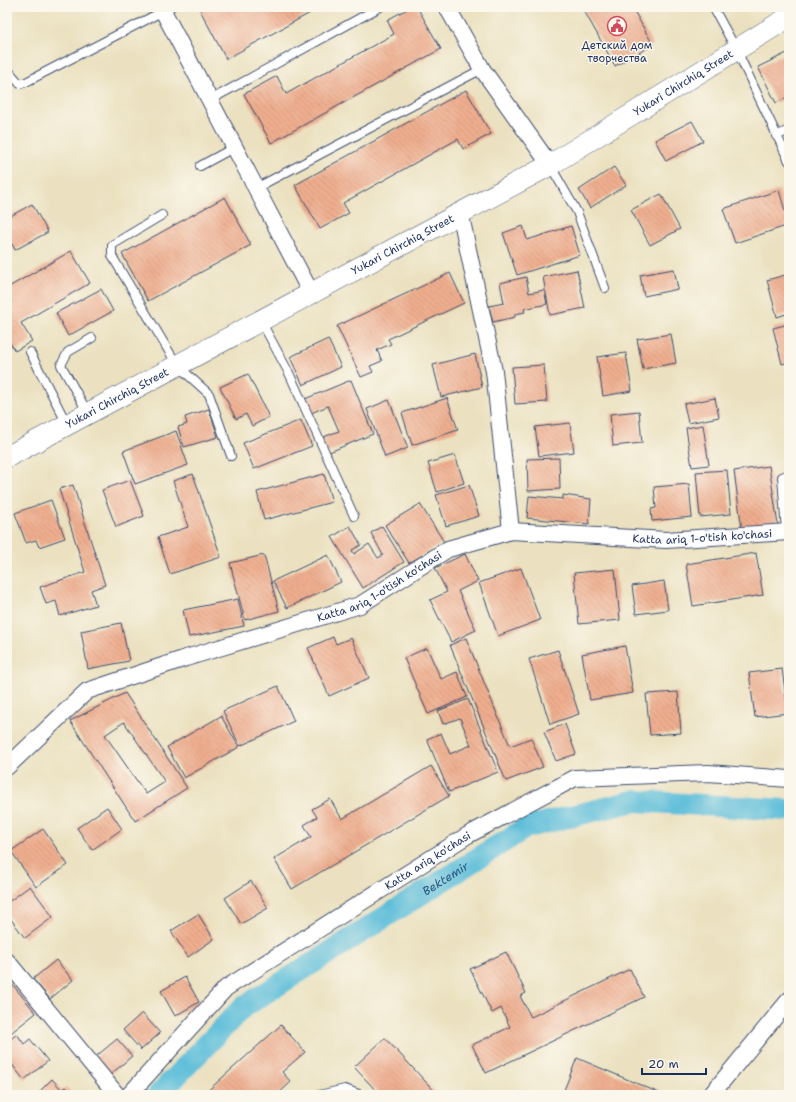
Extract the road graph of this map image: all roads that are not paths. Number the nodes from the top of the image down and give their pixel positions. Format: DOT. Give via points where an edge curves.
graph roads {
  1 [pos="380,7"];
  2 [pos="447,7"];
  3 [pos="712,7"];
  4 [pos="166,8"];
  5 [pos="789,17"];
  6 [pos="736,49"];
  7 [pos="482,69"];
  8 [pos="7,70"];
  9 [pos="210,100"];
  10 [pos="789,130"];
  11 [pos="776,136"];
  12 [pos="235,147"];
  13 [pos="789,161"];
  14 [pos="550,165"];
  15 [pos="200,166"];
  16 [pos="256,188"];
  17 [pos="460,212"];
  18 [pos="162,215"];
  19 [pos="605,288"];
  20 [pos="311,293"];
  21 [pos="261,321"];
  22 [pos="92,338"];
  23 [pos="30,352"];
  24 [pos="177,365"];
  25 [pos="88,413"];
  26 [pos="67,424"];
  27 [pos="231,456"];
  28 [pos="7,457"];
  29 [pos="789,474"];
  30 [pos="354,516"];
  31 [pos="511,531"];
  32 [pos="787,532"];
  33 [pos="7,767"];
  34 [pos="789,779"];
  35 [pos="7,961"];
  36 [pos="789,1000"];
  37 [pos="117,1095"];
  38 [pos="129,1095"];
  39 [pos="319,1095"];
  40 [pos="362,1095"];
  41 [pos="711,1095"];
  1 -- 9 [label="lane"];
  2 -- 7 [label="street"];
  3 -- 6 [label="lane"];
  4 -- 8 [label="lane" via="26,82 20,84"];
  4 -- 9 [label="street"];
  5 -- 6 [label="street, Yukari Chirchiq Street"];
  6 -- 11 [label="lane"];
  6 -- 14 [label="street, Yukari Chirchiq Street"];
  7 -- 14 [label="street"];
  7 -- 16 [label="lane"];
  9 -- 12 [label="street"];
  10 -- 11 [label="lane"];
  11 -- 13 [label="lane"];
  12 -- 15 [label="lane"];
  12 -- 16 [label="street"];
  14 -- 17 [label="street, Yukari Chirchiq Street"];
  14 -- 19 [label="lane" via="577,212"];
  16 -- 20 [label="street"];
  17 -- 20 [label="street, Yukari Chirchiq Street"];
  17 -- 31 [label="street" via="494,371"];
  18 -- 24 [label="lane" via="112,245 112,256"];
  20 -- 21 [label="street, Yukari Chirchiq Street"];
  21 -- 24 [label="street, Yukari Chirchiq Street"];
  21 -- 30 [label="lane" via="289,373"];
  22 -- 25 [label="lane" via="68,352 62,365"];
  23 -- 26 [label="lane"];
  24 -- 25 [label="street, Yukari Chirchiq Street"];
  24 -- 27 [label="lane" via="209,394"];
  25 -- 26 [label="street, Yukari Chirchiq Street"];
  26 -- 28 [label="street, Yukari Chirchiq Street"];
  29 -- 32 [label="lane" via="782,477"];
  31 -- 32 [label="street, Katta ariq 1-o'tish ko'chasi" via="666,540"];
  31 -- 33 [label="street, Katta ariq 1-o'tish ko'chasi" via="448,550 360,605 87,691"];
  34 -- 38 [label="street, Katta ariq ko'chasi" via="708,773 575,778 468,835 226,988"];
  35 -- 37 [label="street"];
  36 -- 41 [label="street"];
  39 -- 40 [label="lane" via="345,1089"];
}
